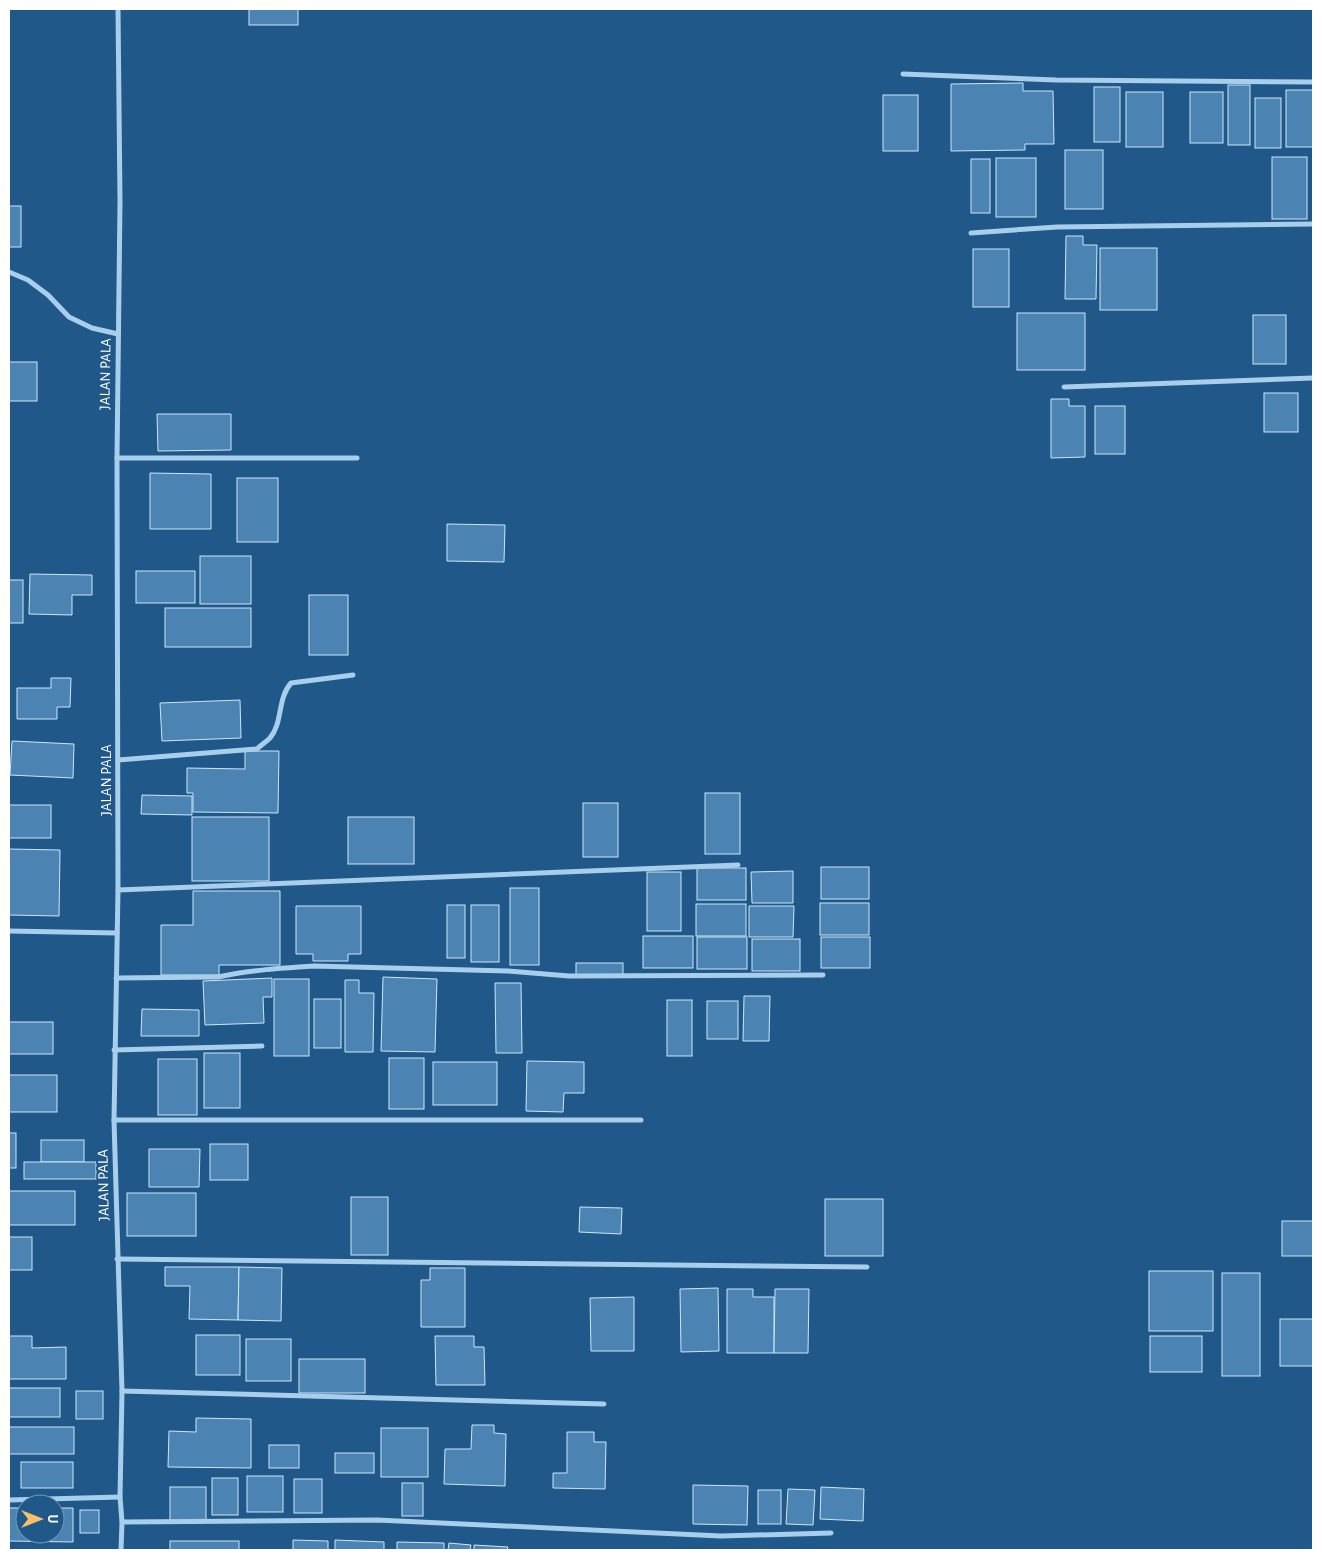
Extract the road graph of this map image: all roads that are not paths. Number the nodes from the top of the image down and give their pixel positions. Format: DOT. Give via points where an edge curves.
graph roads {
  1 [pos="118,9"];
  2 [pos="902,74"];
  3 [pos="1313,82"];
  4 [pos="1313,224"];
  5 [pos="972,233"];
  6 [pos="9,272"];
  7 [pos="118,334"];
  8 [pos="1313,378"];
  9 [pos="1064,387"];
  10 [pos="117,458"];
  11 [pos="357,458"];
  12 [pos="353,675"];
  13 [pos="118,760"];
  14 [pos="738,865"];
  15 [pos="118,890"];
  16 [pos="9,931"];
  17 [pos="117,933"];
  18 [pos="823,975"];
  19 [pos="116,978"];
  20 [pos="262,1046"];
  21 [pos="114,1050"];
  22 [pos="114,1120"];
  23 [pos="641,1120"];
  24 [pos="117,1259"];
  25 [pos="867,1267"];
  26 [pos="122,1391"];
  27 [pos="604,1404"];
  28 [pos="120,1497"];
  29 [pos="9,1500"];
  30 [pos="122,1522"];
  31 [pos="830,1533"];
  32 [pos="122,1550"];
  1 -- 7 [label="street, JALAN PALA"];
  2 -- 3 [label="street" via="1056,80"];
  4 -- 5 [label="street" via="1058,227"];
  6 -- 7 [label="street" via="28,280 48,295 69,317 92,328"];
  7 -- 10 [label="street, JALAN PALA"];
  8 -- 9 [label="street"];
  10 -- 11 [label="street"];
  10 -- 13 [label="street, JALAN PALA"];
  12 -- 13 [label="street" via="291,683 283,697 272,734 257,749"];
  13 -- 15 [label="street, JALAN PALA"];
  14 -- 15 [label="street"];
  15 -- 17 [label="street, JALAN PALA"];
  16 -- 17 [label="street"];
  17 -- 19 [label="street, JALAN PALA"];
  18 -- 19 [label="street" via="569,976 508,971 314,966 218,977"];
  19 -- 21 [label="street, JALAN PALA"];
  20 -- 21 [label="street"];
  21 -- 22 [label="street, JALAN PALA"];
  22 -- 23 [label="street"];
  22 -- 24 [label="street, JALAN PALA"];
  24 -- 25 [label="street"];
  24 -- 26 [label="street, JALAN PALA"];
  26 -- 27 [label="street"];
  26 -- 28 [label="street, JALAN PALA"];
  28 -- 29 [label="street"];
  28 -- 30 [label="street, JALAN PALA"];
  30 -- 31 [label="street" via="376,1520 711,1535"];
  30 -- 32 [label="street, JALAN PALA"];
}
